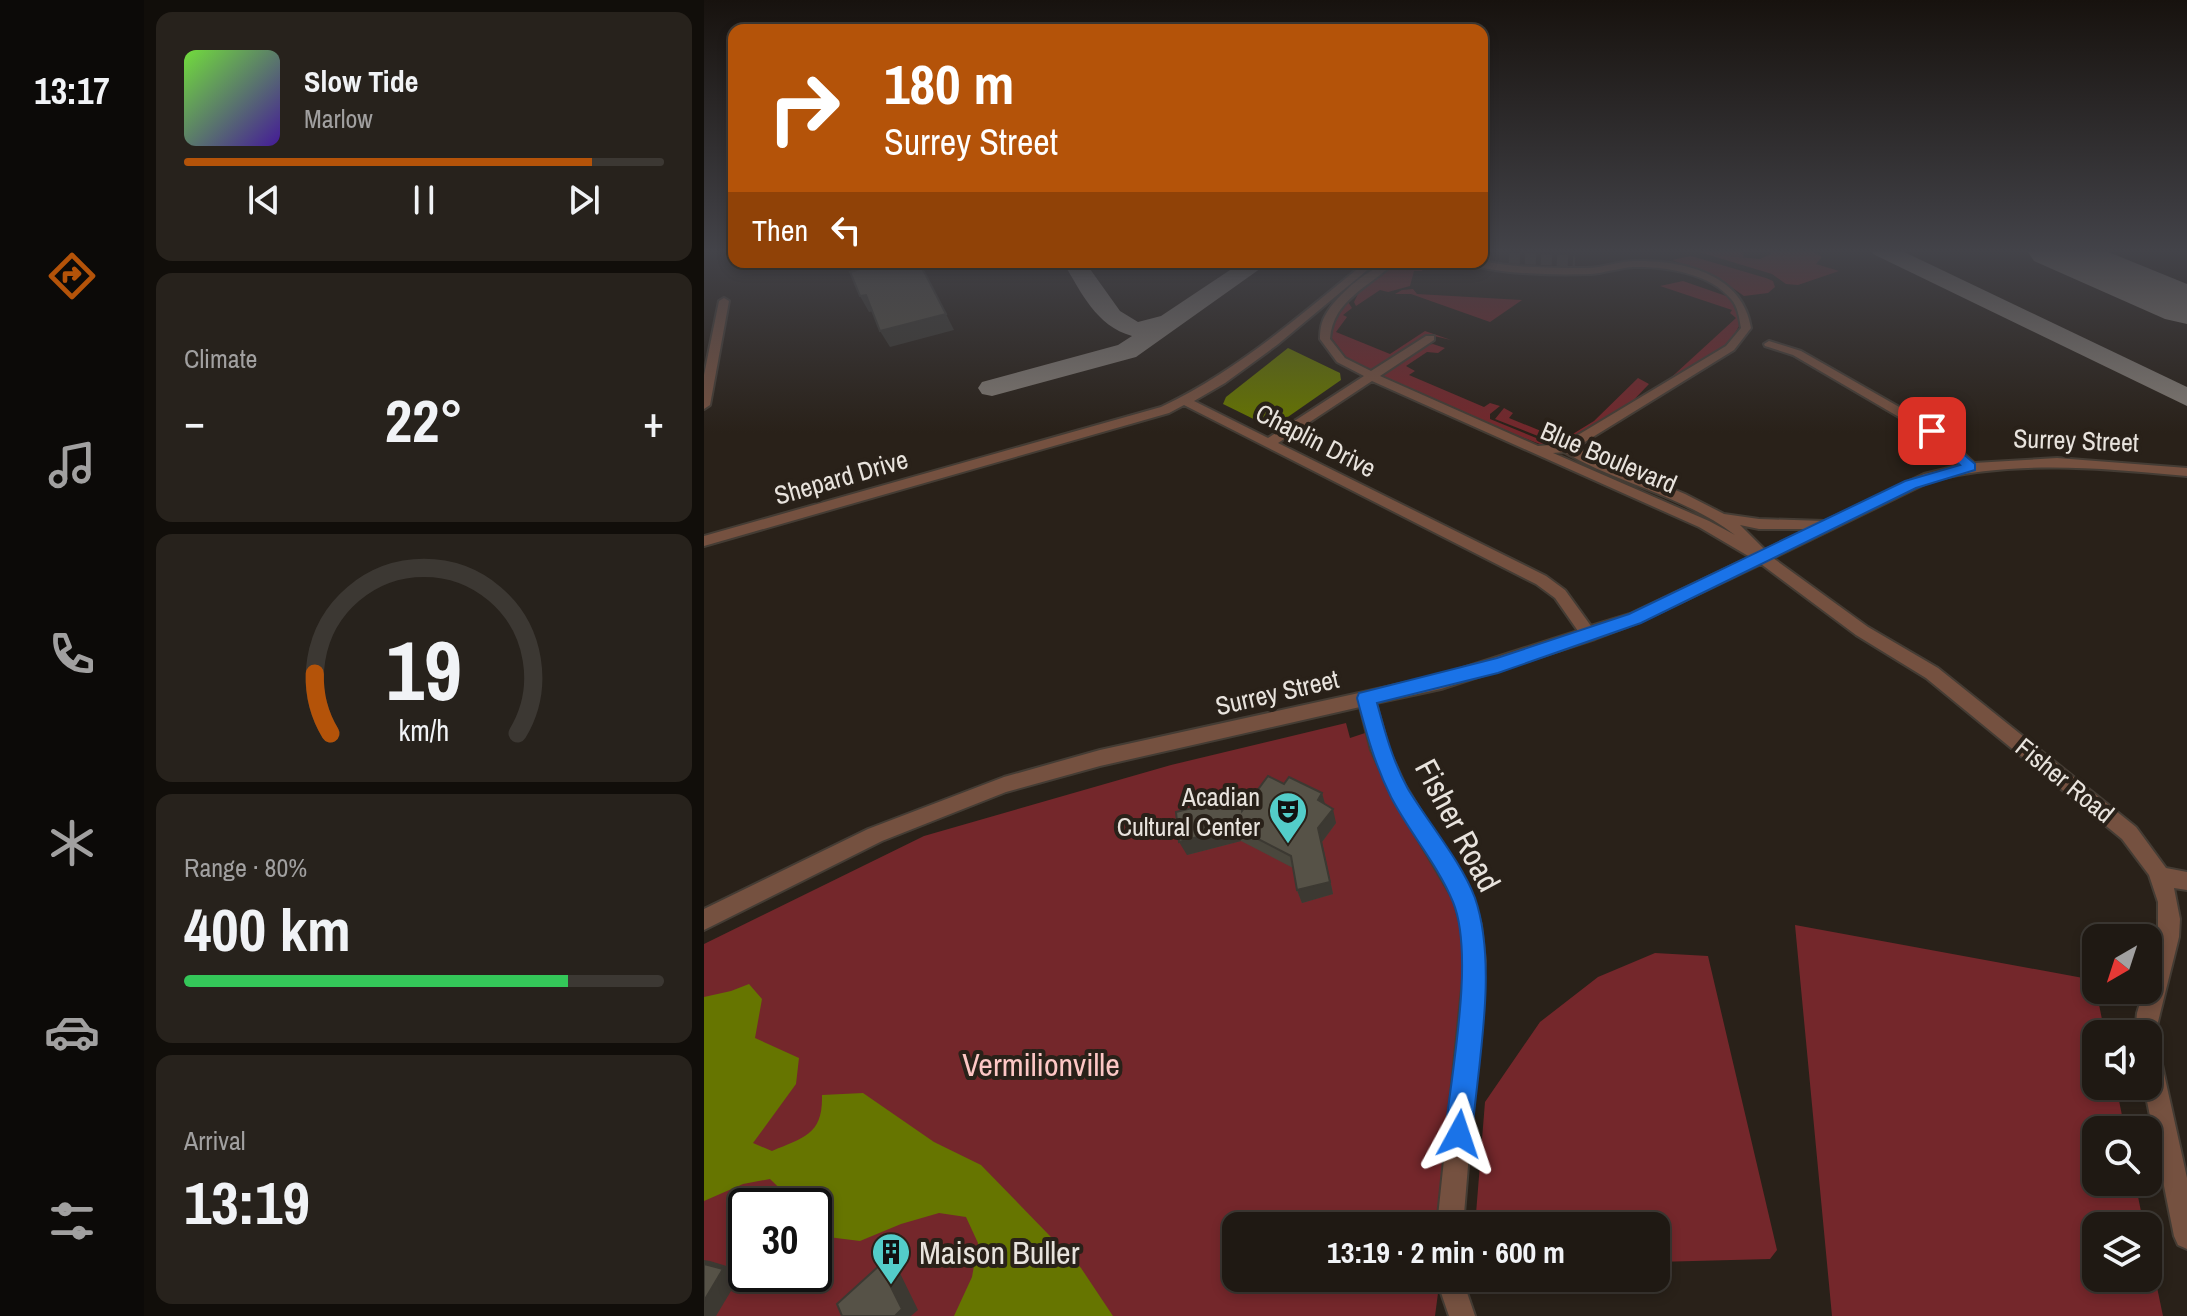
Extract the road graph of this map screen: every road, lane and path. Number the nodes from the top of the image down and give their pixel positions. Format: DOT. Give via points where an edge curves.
graph roads {
  1 [pos="722,310"];
  2 [pos="1311,310"];
  3 [pos="1332,310"];
  4 [pos="1743,310"];
  5 [pos="1430,338"];
  6 [pos="1769,344"];
  7 [pos="1371,376"];
  8 [pos="1185,401"];
  9 [pos="704,405"];
  10 [pos="1269,443"];
  11 [pos="1566,448"];
  12 [pos="1532,450"];
  13 [pos="1970,467"];
  14 [pos="2187,472"];
  15 [pos="1712,513"];
  16 [pos="1829,525"];
  17 [pos="704,541"];
  18 [pos="1763,558"];
  19 [pos="1589,635"];
  20 [pos="1366,698"];
  21 [pos="2160,876"];
  22 [pos="2187,881"];
  23 [pos="704,920"];
  24 [pos="2148,1020"];
  25 [pos="2158,1100"];
  26 [pos="1451,1212"];
  27 [pos="2187,1236"];
  28 [pos="1454,1292"];
  29 [pos="1462,1316"];
  1 -- 9 [label="street"];
  2 -- 8 [label="street" via="1232,374"];
  3 -- 7 [label="street, Blue Boulevard" via="1324,330 1328,345 1341,360"];
  4 -- 11 [label="street" via="1746,328 1730,348"];
  5 -- 7 [label="street"];
  6 -- 13 [label="street" via="1785,347 1932,431"];
  7 -- 10 [label="street"];
  7 -- 12 [label="street, Blue Boulevard"];
  8 -- 10 [label="street, Chaplin Drive"];
  8 -- 17 [label="street, Shepard Drive"];
  10 -- 19 [label="street, Chaplin Drive" via="1541,580 1560,594"];
  11 -- 12 [label="street"];
  11 -- 15 [label="street, Blue Boulevard"];
  12 -- 18 [label="street, Blue Boulevard" via="1704,524"];
  13 -- 14 [label="street, Surrey Street" via="2021,460"];
  13 -- 16 [label="street, Surrey Street" via="1910,484"];
  15 -- 16 [label="street, Blue Boulevard" via="1759,524"];
  15 -- 18 [label="street, Blue Boulevard" via="1747,538"];
  16 -- 18 [label="street, Surrey Street"];
  18 -- 19 [label="street, Surrey Street"];
  18 -- 21 [label="street, Fisher Road" via="1862,631 1932,673 2113,818 2142,846"];
  19 -- 20 [label="street, Surrey Street" via="1469,674"];
  20 -- 23 [label="street, Surrey Street" via="1004,785 875,835"];
  20 -- 26 [label="street, Fisher Road" via="1392,778 1463,897 1474,939"];
  21 -- 22 [label="street"];
  21 -- 24 [label="street, Fisher Road" via="2172,924"];
  25 -- 27 [label="street"];
  28 -- 29 [label="street"];
}
